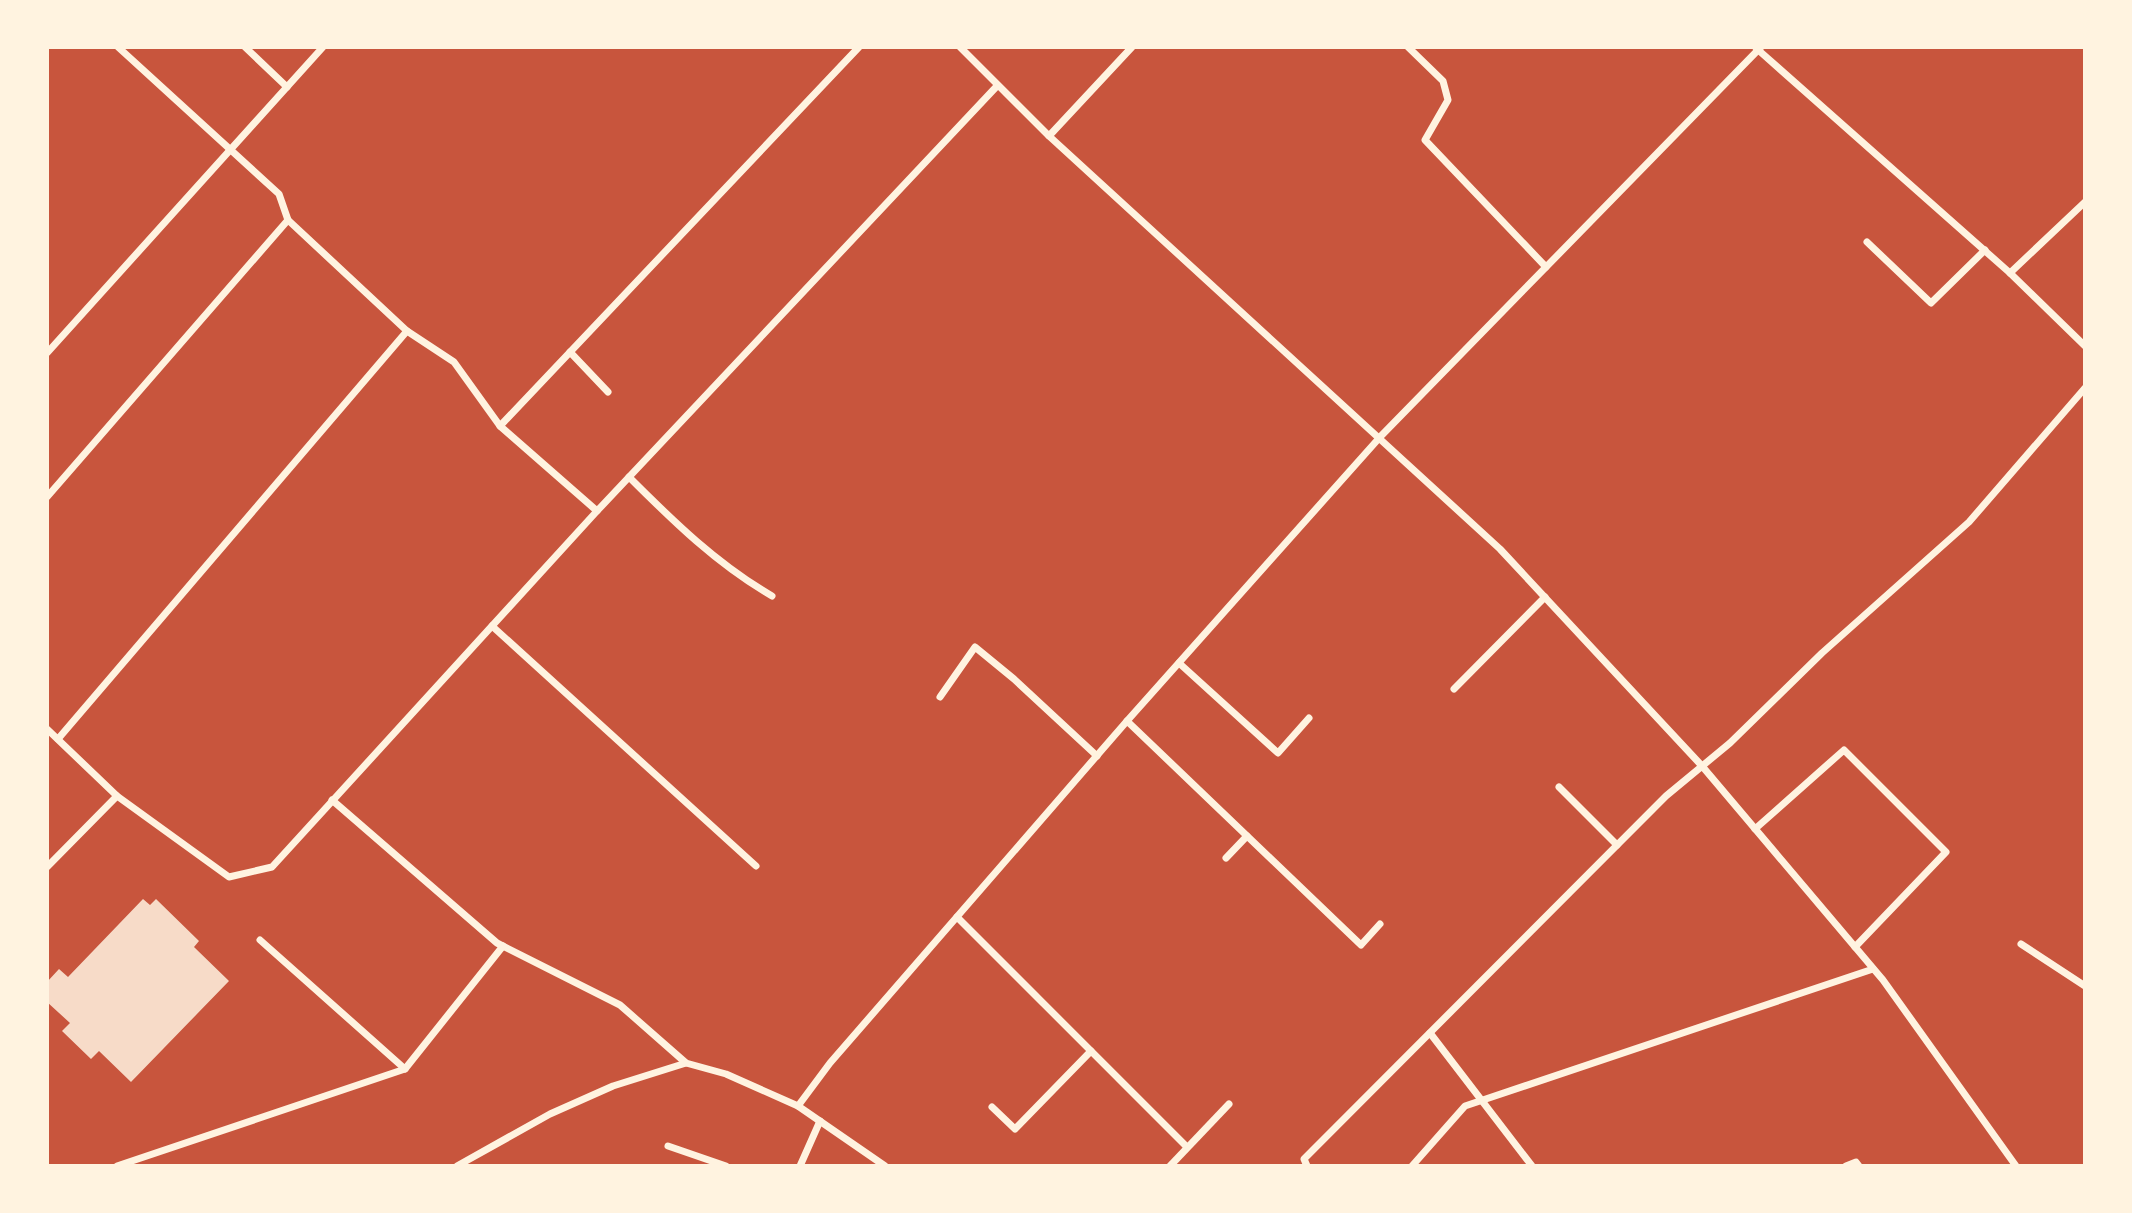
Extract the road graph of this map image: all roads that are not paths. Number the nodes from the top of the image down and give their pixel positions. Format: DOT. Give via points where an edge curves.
graph roads {
  1 [pos="118,47"];
  2 [pos="244,47"];
  3 [pos="323,47"];
  4 [pos="859,47"];
  5 [pos="960,47"];
  6 [pos="1132,47"];
  7 [pos="1408,47"];
  8 [pos="1758,48"];
  9 [pos="998,86"];
  10 [pos="287,88"];
  11 [pos="1049,136"];
  12 [pos="230,150"];
  13 [pos="2085,202"];
  14 [pos="288,220"];
  15 [pos="1867,242"];
  16 [pos="1985,250"];
  17 [pos="1546,267"];
  18 [pos="2010,273"];
  19 [pos="407,331"];
  20 [pos="2085,346"];
  21 [pos="570,352"];
  22 [pos="47,354"];
  23 [pos="2085,388"];
  24 [pos="608,392"];
  25 [pos="500,426"];
  26 [pos="1381,436"];
  27 [pos="629,477"];
  28 [pos="47,497"];
  29 [pos="597,511"];
  30 [pos="772,596"];
  31 [pos="1545,597"];
  32 [pos="492,626"];
  33 [pos="1179,663"];
  34 [pos="1454,689"];
  35 [pos="940,697"];
  36 [pos="1309,718"];
  37 [pos="1127,721"];
  38 [pos="47,729"];
  39 [pos="58,739"];
  40 [pos="1097,756"];
  41 [pos="1702,766"];
  42 [pos="1559,787"];
  43 [pos="117,796"];
  44 [pos="332,800"];
  45 [pos="1755,829"];
  46 [pos="1247,836"];
  47 [pos="1618,845"];
  48 [pos="1226,858"];
  49 [pos="756,866"];
  50 [pos="47,867"];
  51 [pos="957,917"];
  52 [pos="1380,923"];
  53 [pos="260,940"];
  54 [pos="2021,944"];
  55 [pos="503,946"];
  56 [pos="1855,947"];
  57 [pos="1873,969"];
  58 [pos="2085,986"];
  59 [pos="1430,1033"];
  60 [pos="1091,1051"];
  61 [pos="686,1063"];
  62 [pos="405,1069"];
  63 [pos="1483,1100"];
  64 [pos="1228,1104"];
  65 [pos="798,1106"];
  66 [pos="992,1107"];
  67 [pos="820,1121"];
  68 [pos="668,1146"];
  69 [pos="1187,1147"];
  70 [pos="117,1166"];
  71 [pos="457,1166"];
  72 [pos="726,1166"];
  73 [pos="800,1166"];
  74 [pos="885,1166"];
  75 [pos="1170,1166"];
  76 [pos="1307,1166"];
  77 [pos="1412,1166"];
  78 [pos="1532,1166"];
  79 [pos="1846,1166"];
  80 [pos="1859,1166"];
  81 [pos="2015,1166"];
  1 -- 12 [label="street"];
  2 -- 10 [label="street"];
  3 -- 10 [label="street"];
  4 -- 21 [label="street"];
  5 -- 9 [label="street"];
  6 -- 11 [label="street"];
  7 -- 17 [label="street" via="1443,81 1448,100 1425,140"];
  8 -- 16 [label="street"];
  8 -- 17 [label="street"];
  9 -- 11 [label="street"];
  9 -- 27 [label="street"];
  10 -- 12 [label="street"];
  11 -- 26 [label="street"];
  12 -- 14 [label="street" via="279,194"];
  12 -- 22 [label="street"];
  13 -- 18 [label="street"];
  14 -- 19 [label="street"];
  14 -- 28 [label="street"];
  15 -- 16 [label="street" via="1931,303"];
  16 -- 18 [label="street"];
  17 -- 26 [label="street"];
  18 -- 20 [label="street"];
  19 -- 25 [label="street" via="454,362"];
  19 -- 39 [label="street"];
  21 -- 24 [label="street"];
  21 -- 25 [label="street"];
  23 -- 41 [label="street" via="1969,522"];
  25 -- 29 [label="street"];
  26 -- 31 [label="street"];
  26 -- 33 [label="street"];
  27 -- 29 [label="street"];
  27 -- 30 [label="street" via="736,575"];
  29 -- 32 [label="street"];
  31 -- 34 [label="street"];
  31 -- 41 [label="street"];
  32 -- 44 [label="street"];
  32 -- 49 [label="street"];
  33 -- 36 [label="street" via="1278,753"];
  33 -- 37 [label="street"];
  35 -- 40 [label="street" via="975,647"];
  37 -- 40 [label="street"];
  37 -- 46 [label="street"];
  38 -- 39 [label="street"];
  39 -- 43 [label="street"];
  40 -- 51 [label="street"];
  41 -- 45 [label="street"];
  41 -- 47 [label="street"];
  42 -- 47 [label="street"];
  43 -- 44 [label="street" via="229,877 272,867"];
  43 -- 50 [label="street"];
  44 -- 55 [label="street"];
  45 -- 56 [label="street"];
  45 -- 56 [label="street" via="1844,751 1946,852"];
  46 -- 48 [label="street"];
  46 -- 52 [label="street" via="1361,945"];
  47 -- 59 [label="street"];
  51 -- 60 [label="street"];
  51 -- 65 [label="street"];
  53 -- 62 [label="street"];
  54 -- 58 [label="street"];
  55 -- 61 [label="street" via="620,1006"];
  55 -- 62 [label="street"];
  56 -- 57 [label="street"];
  57 -- 63 [label="street"];
  57 -- 81 [label="street"];
  59 -- 63 [label="street"];
  59 -- 76 [label="street" via="1304,1159"];
  60 -- 66 [label="street" via="1015,1129"];
  60 -- 69 [label="street"];
  61 -- 65 [label="street" via="726,1074"];
  61 -- 71 [label="street" via="601,1091"];
  62 -- 70 [label="street"];
  63 -- 77 [label="street" via="1465,1107"];
  63 -- 78 [label="street"];
  64 -- 69 [label="street"];
  65 -- 67 [label="street"];
  67 -- 73 [label="street"];
  67 -- 74 [label="street"];
  68 -- 72 [label="street"];
  69 -- 75 [label="street"];
  79 -- 80 [label="street" via="1856,1162"];
}
